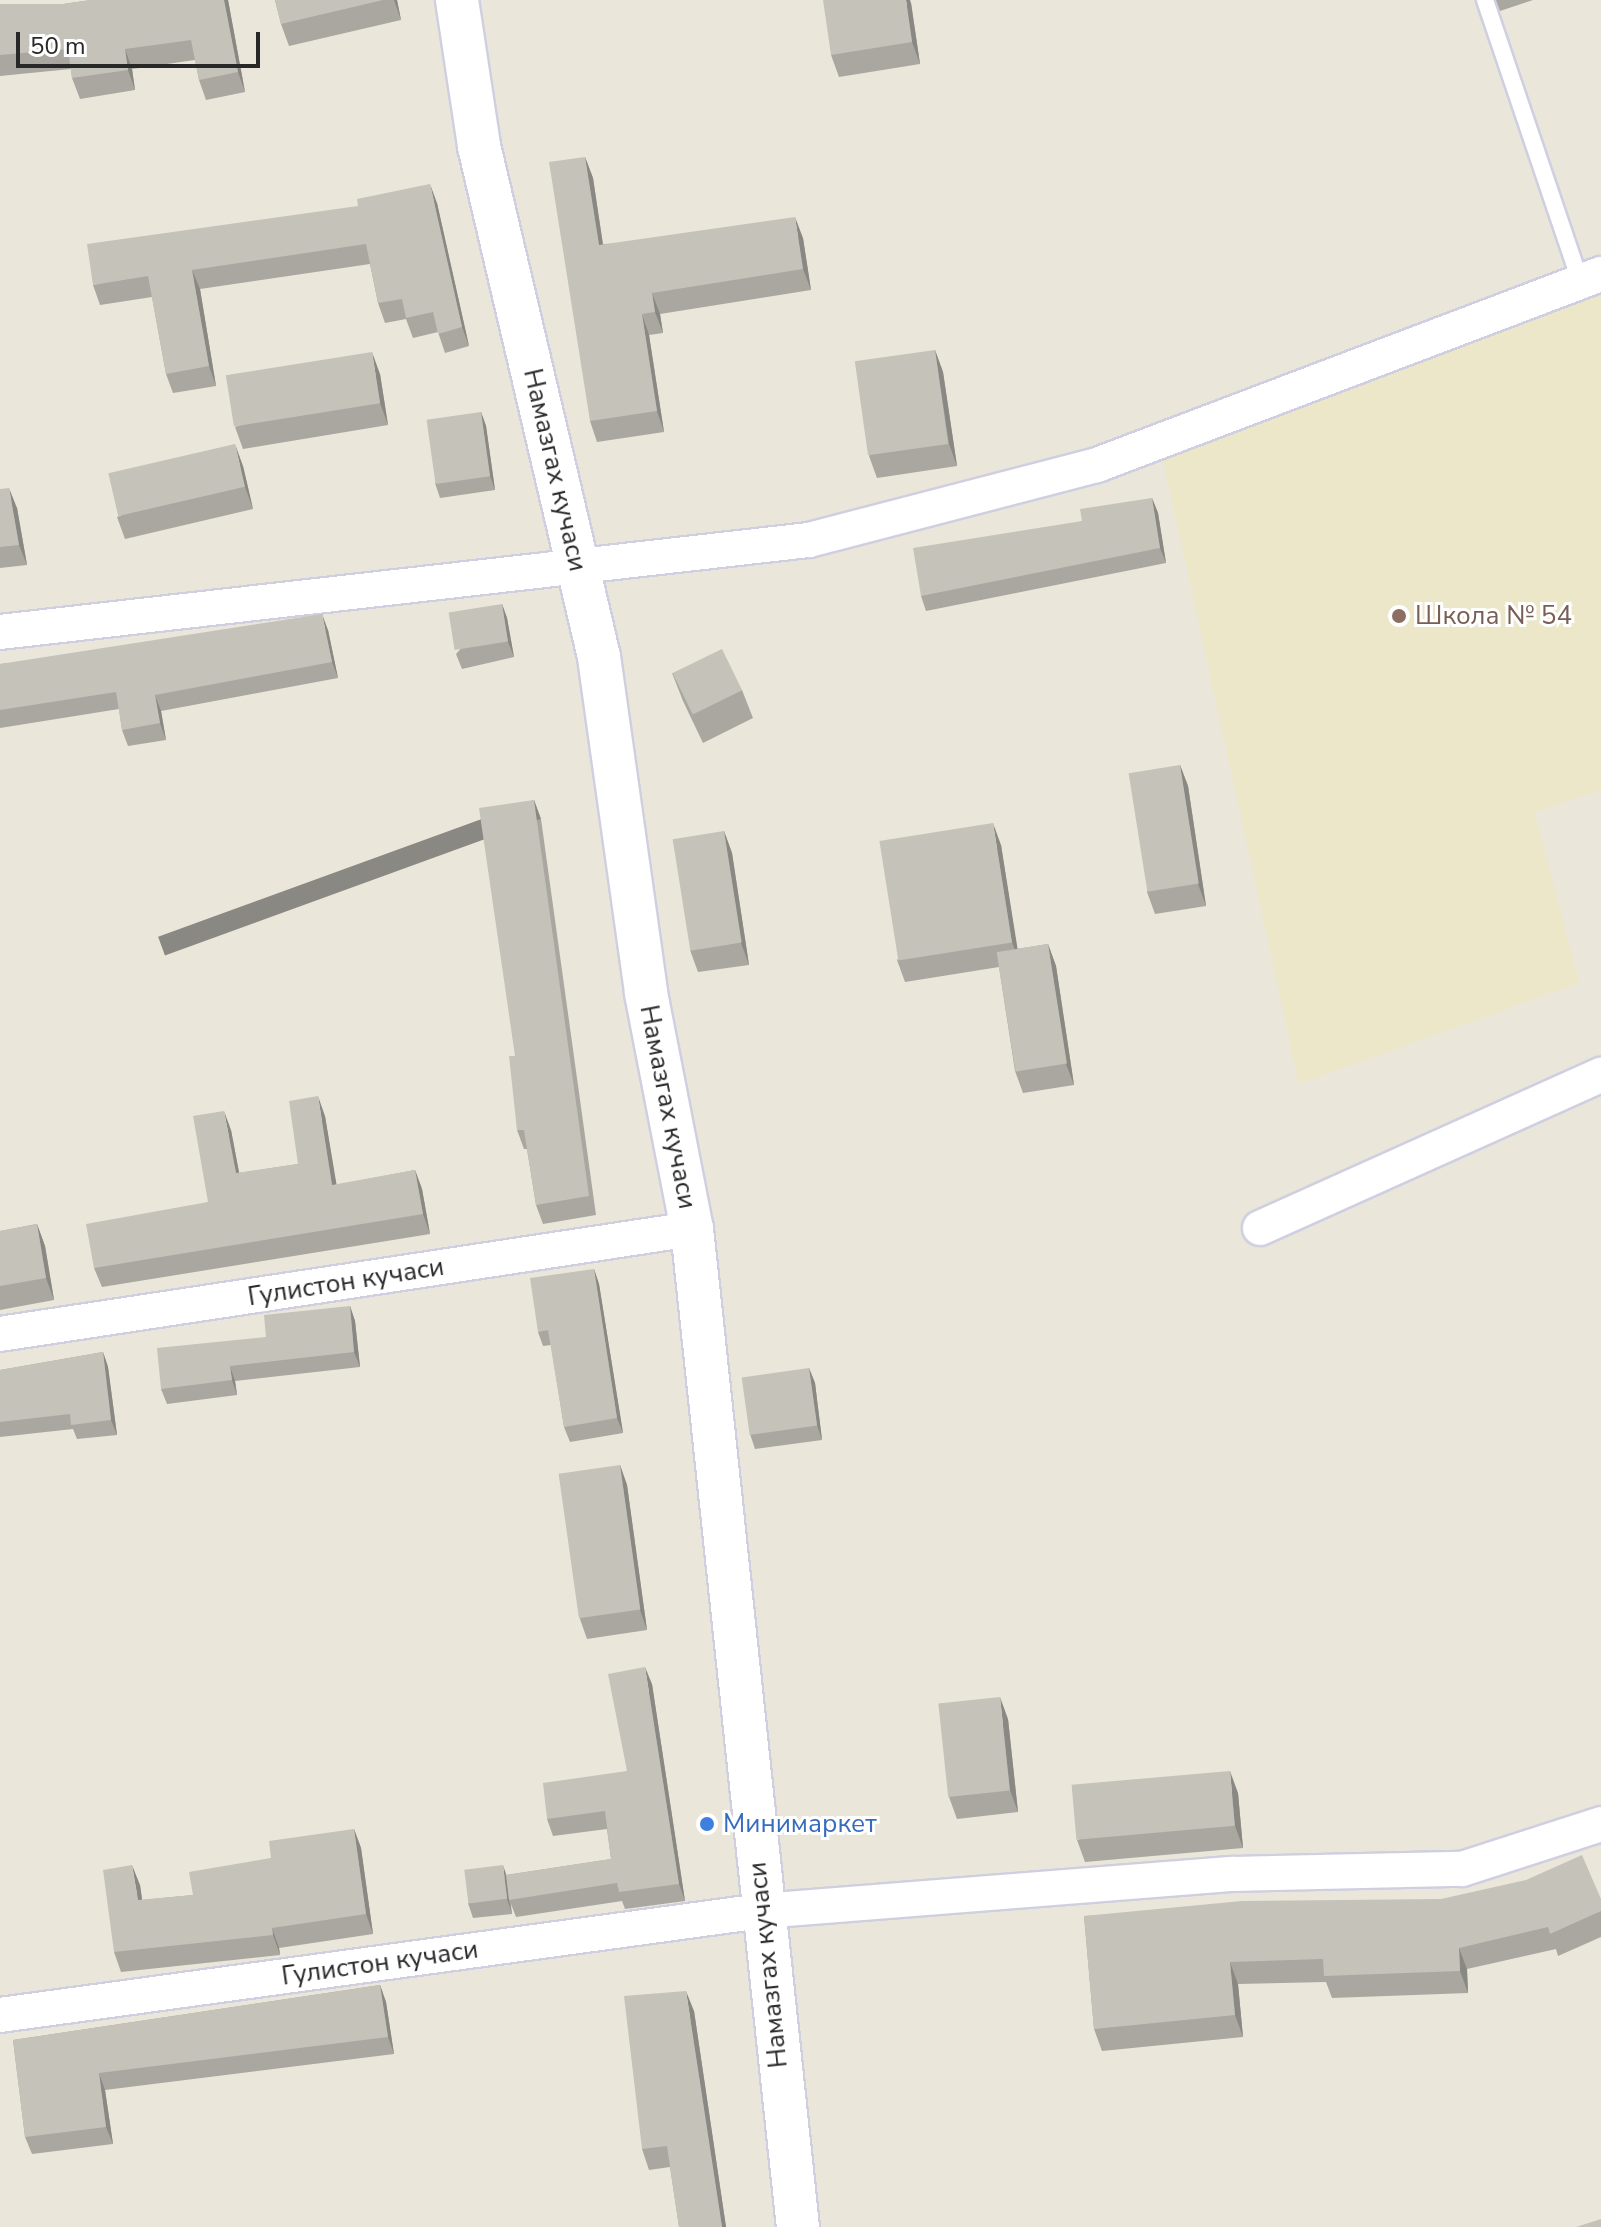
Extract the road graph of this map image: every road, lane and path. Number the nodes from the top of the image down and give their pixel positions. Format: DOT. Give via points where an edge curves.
graph roads {
  1 [pos="457,0"];
  2 [pos="1485,0"];
  3 [pos="1591,279"];
  4 [pos="578,570"];
  5 [pos="0,632"];
  6 [pos="1601,1075"];
  7 [pos="1260,1228"];
  8 [pos="692,1229"];
  9 [pos="0,1334"];
  10 [pos="1601,1824"];
  11 [pos="761,1911"];
  12 [pos="0,2015"];
  13 [pos="798,2227"];
  1 -- 4 [label="street, Намазгах кучаси" via="479,146"];
  2 -- 3 [label="lane"];
  3 -- 4 [label="street" via="1097,465 809,540"];
  4 -- 5 [label="street"];
  4 -- 8 [label="street, Намазгах кучаси"];
  6 -- 7 [label="street"];
  8 -- 9 [label="street, Гулистон кучаси"];
  8 -- 11 [label="street, Намазгах кучаси"];
  10 -- 11 [label="street, Гулистон кучаси" via="1462,1869 1234,1874"];
  11 -- 12 [label="street, Гулистон кучаси"];
  11 -- 13 [label="street, Намазгах кучаси"];
}
